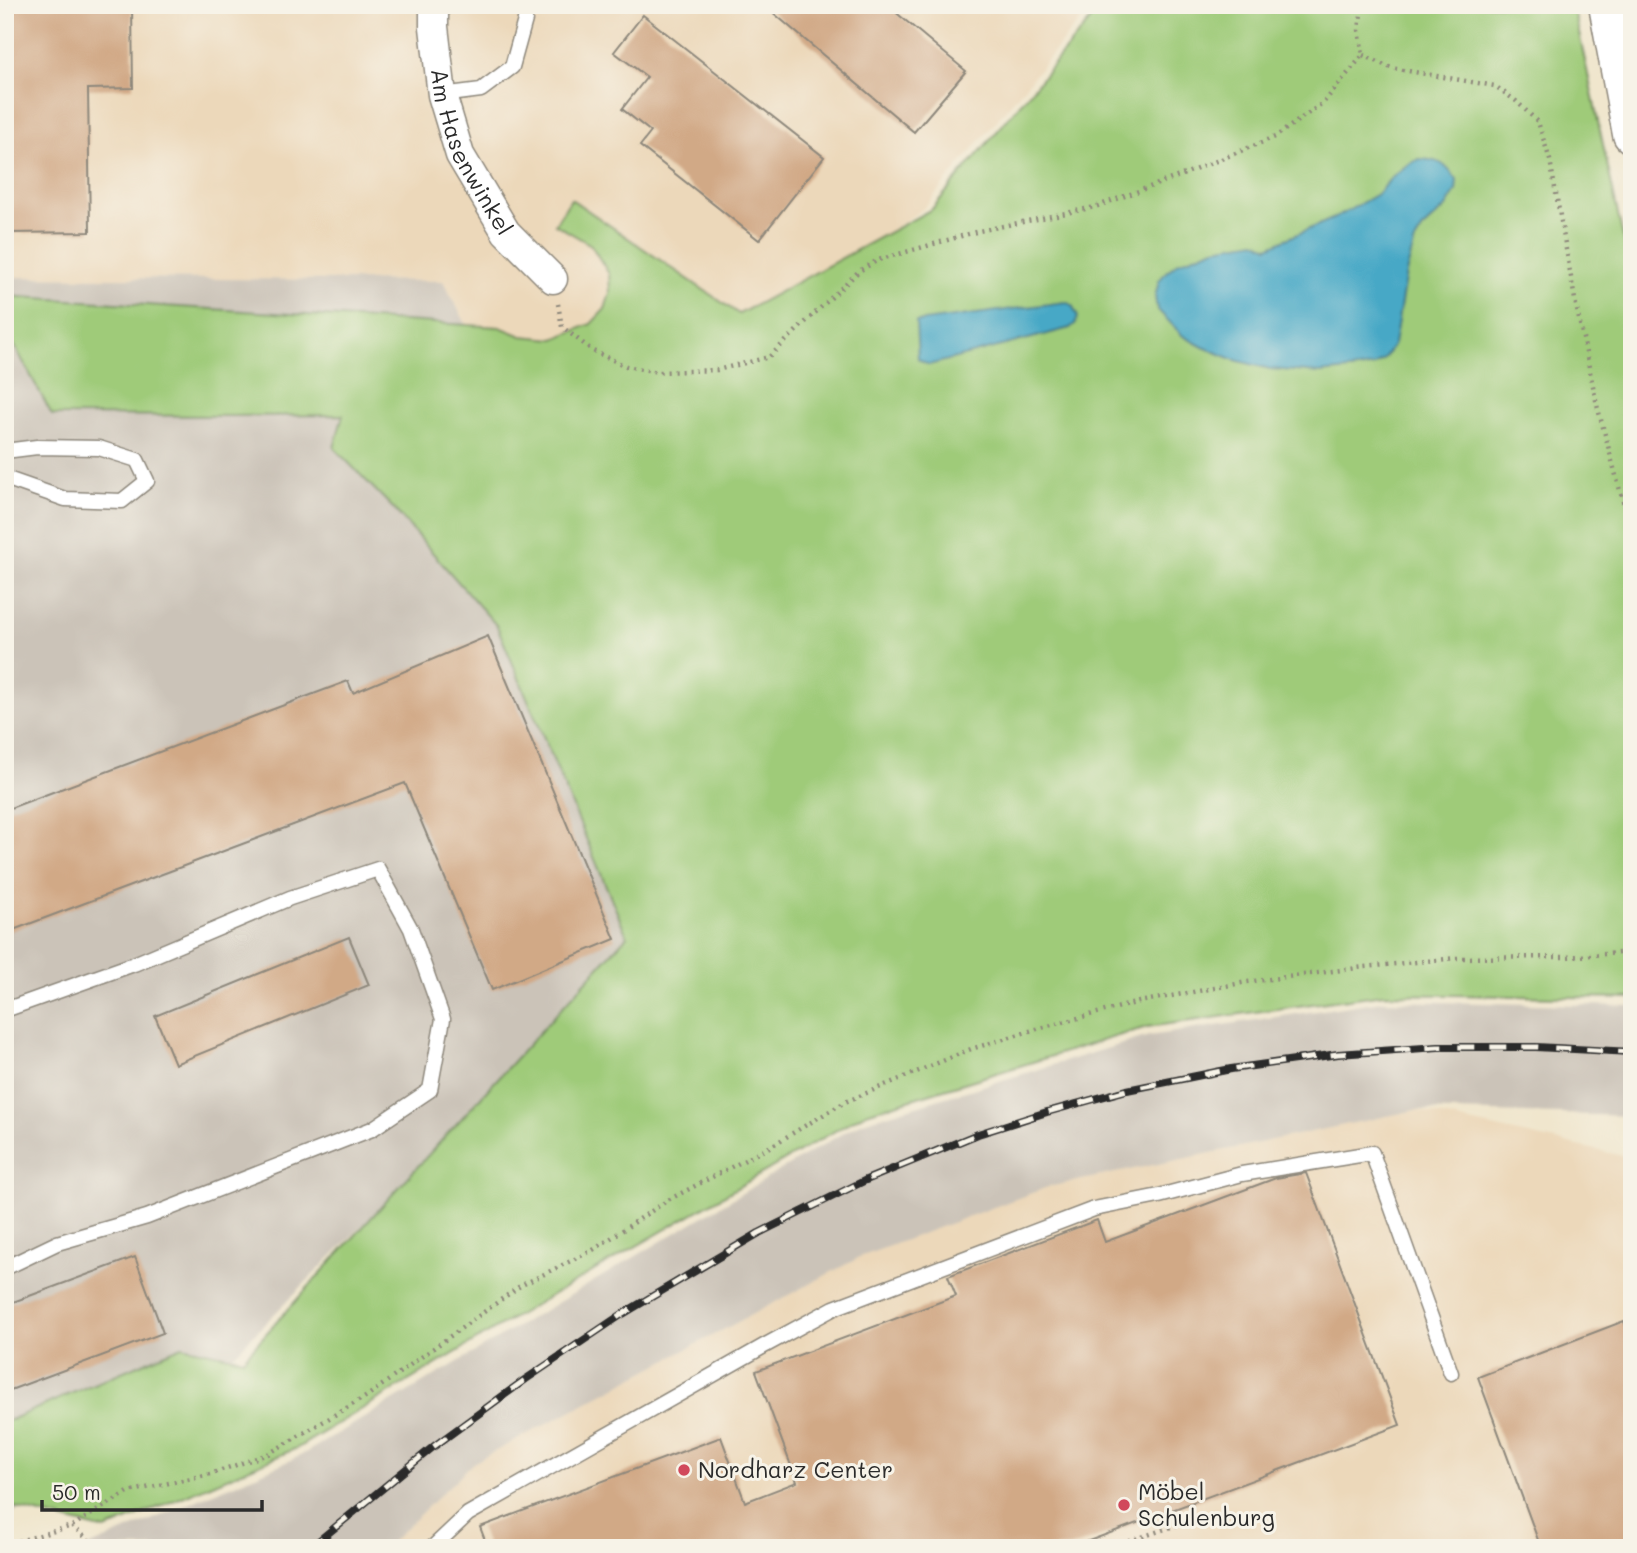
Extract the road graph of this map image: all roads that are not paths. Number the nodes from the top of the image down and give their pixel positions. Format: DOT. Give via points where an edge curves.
graph roads {
  1 [pos="435,5"];
  2 [pos="526,5"];
  3 [pos="1608,5"];
  4 [pos="442,95"];
  5 [pos="1632,134"];
  6 [pos="553,279"];
  7 [pos="5,452"];
  8 [pos="5,478"];
  9 [pos="5,1010"];
  10 [pos="5,1268"];
  11 [pos="1451,1373"];
  12 [pos="432,1548"];
  1 -- 4 [label="street, Am Hasenwinkel" via="433,27"];
  2 -- 4 [label="lane" via="512,67 481,90"];
  3 -- 5 [label="main road"];
  4 -- 6 [label="street, Am Hasenwinkel" via="460,155 506,232"];
  7 -- 8 [label="lane" via="37,447 99,448 137,460 147,481 122,501 65,499"];
  9 -- 10 [label="lane" via="134,964 290,898 378,869 411,929 443,1019 430,1090 372,1129 146,1217 57,1243"];
  11 -- 12 [label="lane" via="1372,1153 1242,1174 1094,1209 834,1308 468,1514"];
}
